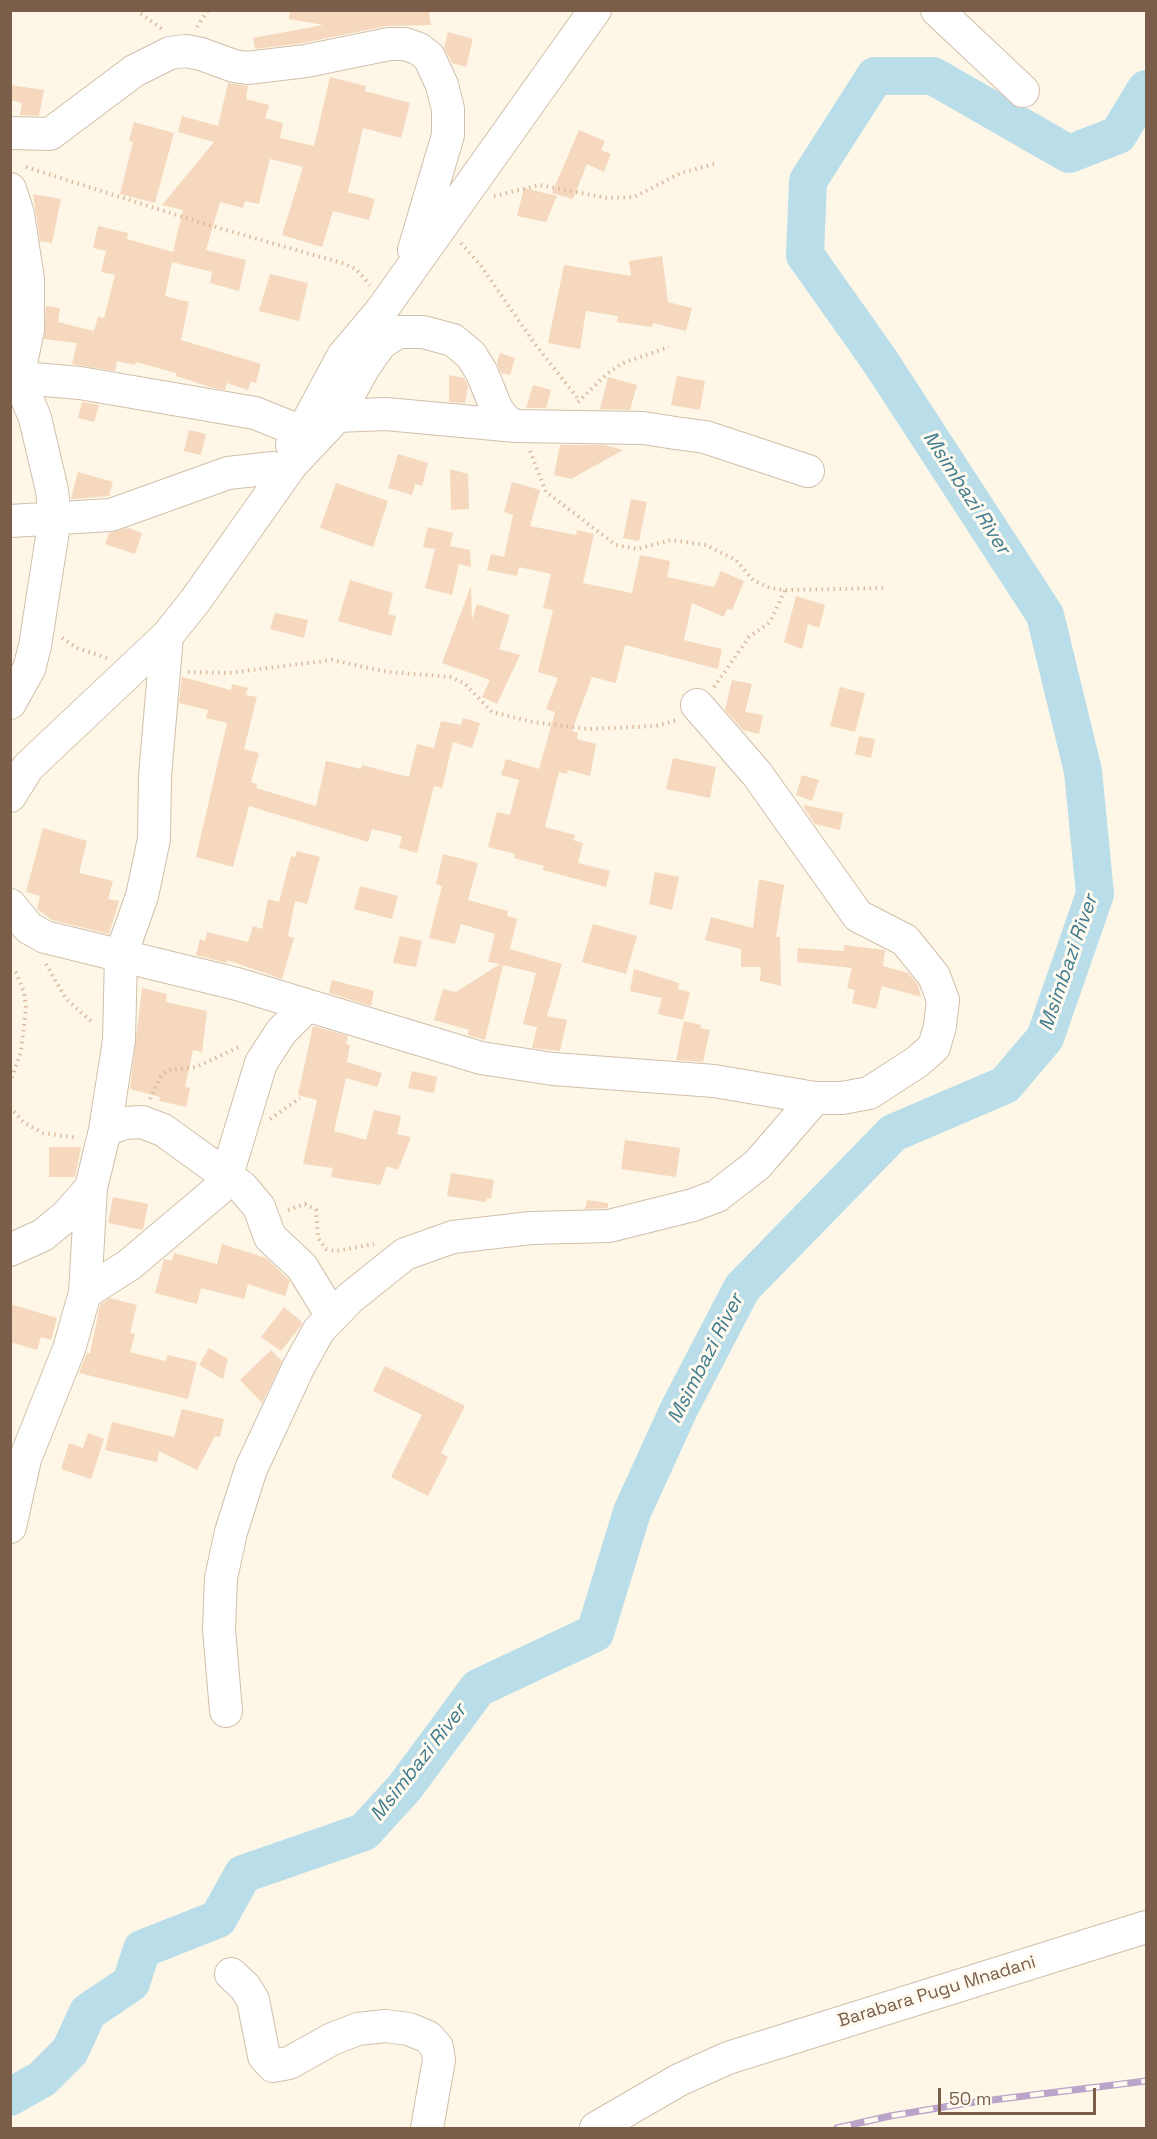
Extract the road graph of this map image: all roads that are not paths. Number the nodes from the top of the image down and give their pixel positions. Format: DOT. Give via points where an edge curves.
graph roads {
  1 [pos="595,10"];
  2 [pos="937,10"];
  3 [pos="1023,91"];
  4 [pos="10,133"];
  5 [pos="16,177"];
  6 [pos="407,274"];
  7 [pos="14,377"];
  8 [pos="337,416"];
  9 [pos="516,426"];
  10 [pos="302,432"];
  11 [pos="273,468"];
  12 [pos="808,471"];
  13 [pos="56,518"];
  14 [pos="10,520"];
  15 [pos="166,636"];
  16 [pos="10,703"];
  17 [pos="697,705"];
  18 [pos="10,782"];
  19 [pos="10,796"];
  20 [pos="20,916"];
  21 [pos="121,955"];
  22 [pos="307,1006"];
  23 [pos="815,1098"];
  24 [pos="105,1130"];
  25 [pos="227,1175"];
  26 [pos="91,1188"];
  27 [pos="10,1250"];
  28 [pos="85,1293"];
  29 [pos="332,1316"];
  30 [pos="10,1527"];
  31 [pos="226,1711"];
  32 [pos="1146,1927"];
  33 [pos="231,1974"];
  34 [pos="427,2128"];
  35 [pos="596,2128"];
  1 -- 6 [label="street"];
  2 -- 3 [label="street"];
  4 -- 6 [label="street" via="50,134 134,71 170,53 186,51 248,68 389,44 412,47 429,57 442,85 448,109 448,135"];
  5 -- 7 [label="street" via="29,288 28,330"];
  6 -- 10 [label="street" via="343,356"];
  7 -- 10 [label="street" via="80,383 255,413"];
  7 -- 13 [label="street" via="35,418"];
  8 -- 9 [label="street" via="386,414"];
  8 -- 9 [label="street" via="381,343 398,332 423,332 453,340 471,355 483,373 497,410"];
  8 -- 15 [label="street" via="292,464"];
  9 -- 12 [label="street" via="643,428 705,438"];
  10 -- 11 [label="street"];
  11 -- 13 [label="street" via="228,473 111,515"];
  11 -- 18 [label="street" via="173,597"];
  13 -- 14 [label="street"];
  13 -- 16 [label="street" via="29,669"];
  15 -- 19 [label="street" via="28,767"];
  15 -- 21 [label="street" via="154,839 147,877"];
  17 -- 23 [label="street" via="757,774 858,916 905,940 934,976 943,1000 934,1047 917,1062 869,1093"];
  20 -- 21 [label="street" via="45,937"];
  21 -- 22 [label="street"];
  21 -- 24 [label="street" via="118,1040"];
  22 -- 23 [label="street" via="481,1058 553,1069 735,1084"];
  22 -- 25 [label="street" via="281,1032 261,1063"];
  23 -- 29 [label="street" via="784,1136 717,1196 609,1226 531,1228 453,1237 405,1254"];
  24 -- 25 [label="street" via="142,1122 163,1130"];
  24 -- 26 [label="street"];
  25 -- 28 [label="street" via="211,1197 110,1280"];
  25 -- 29 [label="street" via="252,1197 270,1237 302,1267"];
  26 -- 27 [label="street" via="43,1234"];
  26 -- 28 [label="street"];
  28 -- 30 [label="street" via="69,1350 25,1459"];
  29 -- 31 [label="street" via="314,1340 270,1424 231,1532 221,1578 219,1629"];
  32 -- 35 [label="street, Barabara Pugu Mnadani" via="728,2058 679,2080"];
  33 -- 34 [label="street" via="253,2001 264,2056 273,2066 289,2063 358,2029 385,2026 409,2029 428,2037 437,2047 439,2060"];
}
